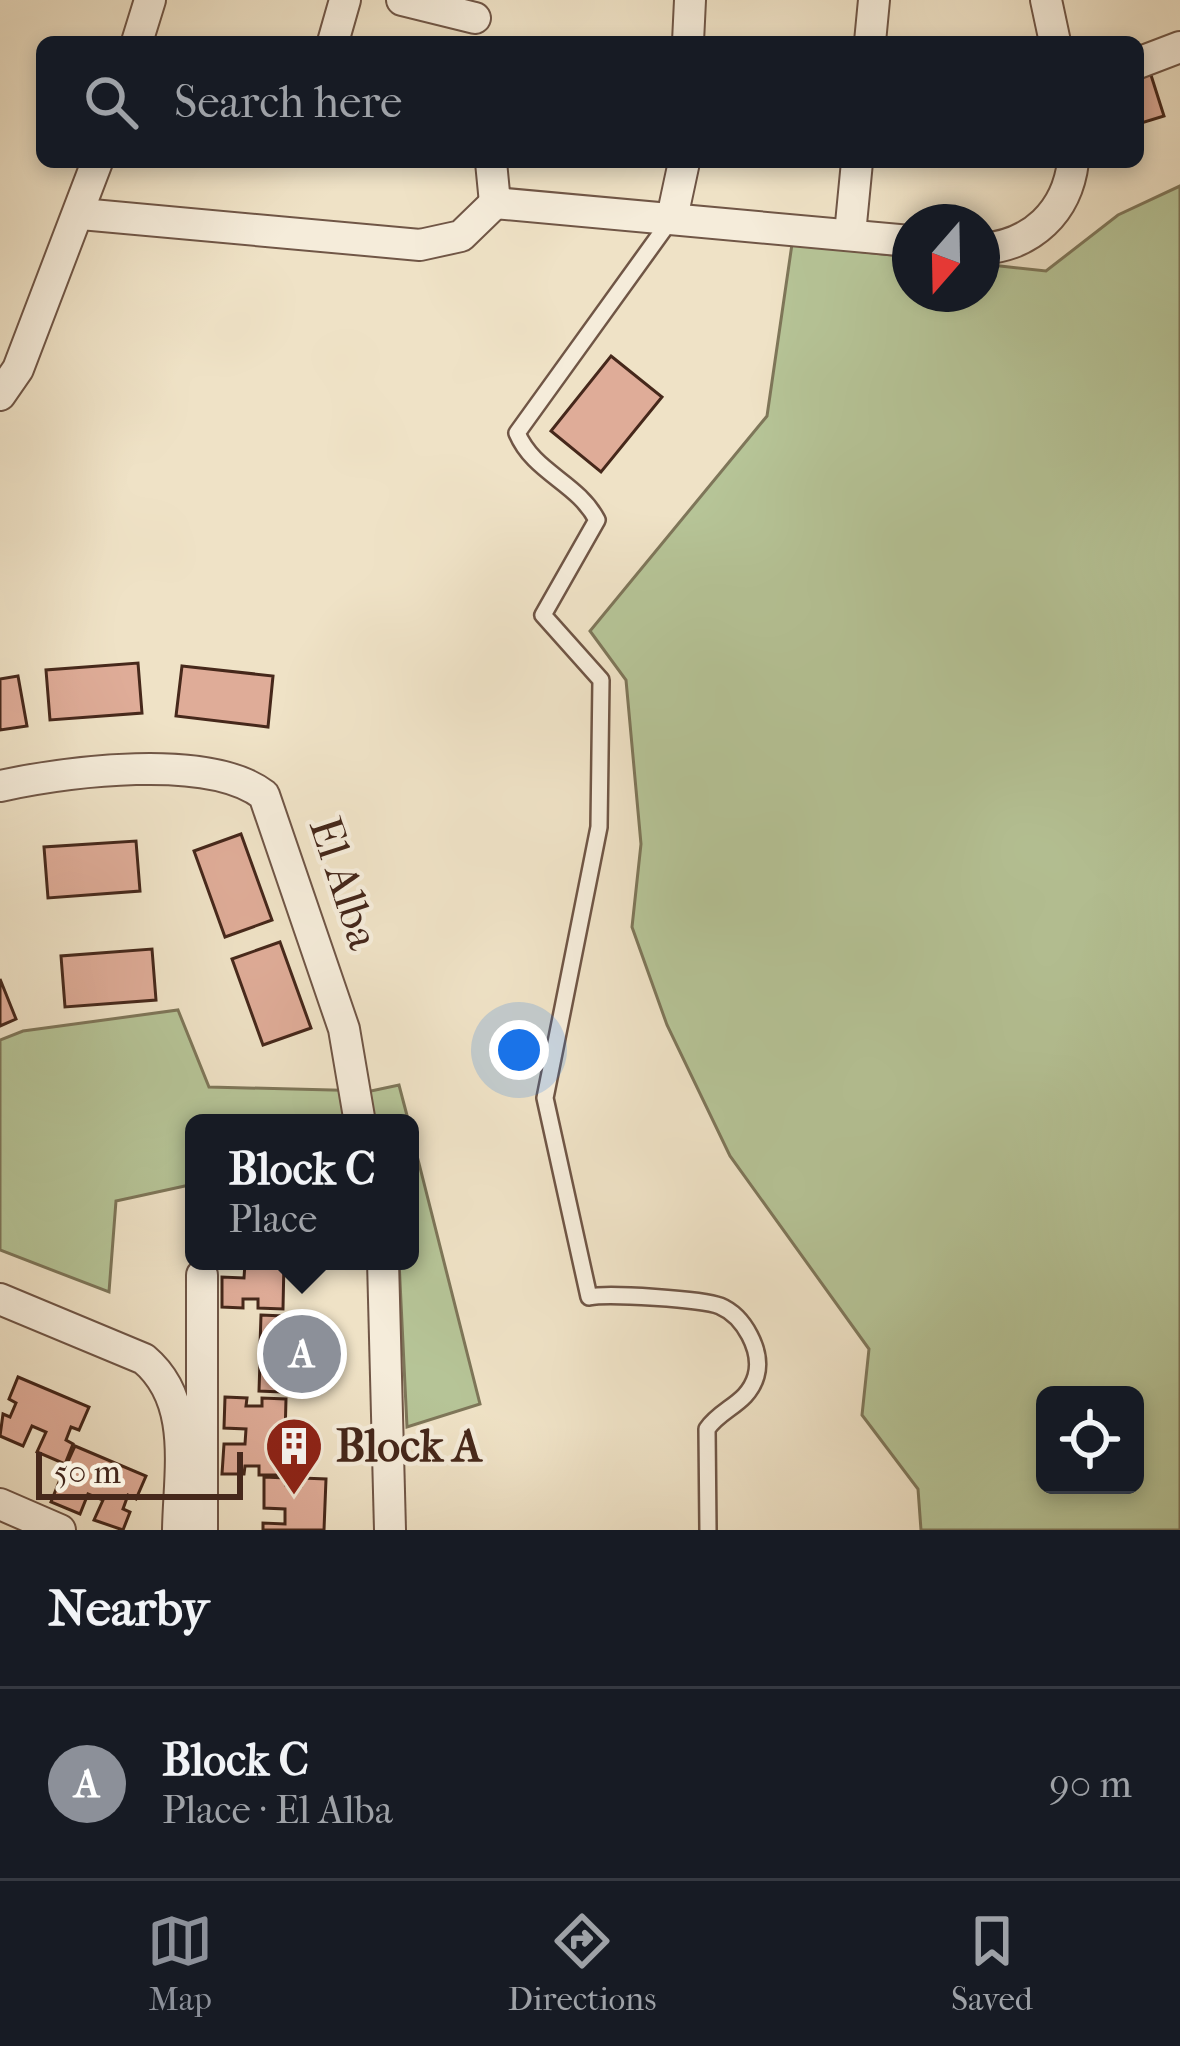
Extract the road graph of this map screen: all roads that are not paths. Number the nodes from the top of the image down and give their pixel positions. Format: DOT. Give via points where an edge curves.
graph roads {
  1 [pos="150,0"];
  2 [pos="345,0"];
  3 [pos="402,0"];
  4 [pos="690,0"];
  5 [pos="874,0"];
  6 [pos="1046,0"];
  7 [pos="475,20"];
  8 [pos="139,36"];
  9 [pos="335,36"];
  10 [pos="688,36"];
  11 [pos="871,36"];
  12 [pos="1054,36"];
  13 [pos="1180,47"];
  14 [pos="1144,61"];
  15 [pos="96,168"];
  16 [pos="491,168"];
  17 [pos="683,168"];
  18 [pos="856,168"];
  19 [pos="1072,168"];
  20 [pos="495,203"];
  21 [pos="80,214"];
  22 [pos="672,218"];
  23 [pos="850,234"];
  24 [pos="892,240"];
  25 [pos="1000,245"];
  26 [pos="0,395"];
  27 [pos="0,786"];
  28 [pos="358,1114"];
  29 [pos="383,1270"];
  30 [pos="202,1275"];
  31 [pos="0,1299"];
  32 [pos="0,1504"];
  33 [pos="60,1530"];
  34 [pos="178,1530"];
  35 [pos="202,1530"];
  36 [pos="391,1530"];
  37 [pos="708,1530"];
  1 -- 8 [label="street"];
  2 -- 9 [label="street"];
  3 -- 7 [label="street"];
  4 -- 10 [label="street"];
  5 -- 11 [label="street"];
  6 -- 12 [label="street"];
  13 -- 14 [label="street"];
  15 -- 21 [label="street"];
  16 -- 20 [label="street"];
  17 -- 22 [label="street"];
  18 -- 23 [label="street"];
  19 -- 25 [label="street" via="1046,223"];
  20 -- 21 [label="street" via="461,236 420,245"];
  20 -- 22 [label="street"];
  21 -- 26 [label="street"];
  22 -- 23 [label="street"];
  22 -- 37 [label="lane" via="518,433 528,458 587,502 597,520 542,615 602,680 598,827 545,1098 590,1297 719,1306 743,1324 757,1352 756,1376 741,1402 707,1430"];
  23 -- 24 [label="street"];
  27 -- 28 [label="street, El Alba" via="136,771 229,778 264,795 344,1029"];
  29 -- 36 [label="street"];
  30 -- 35 [label="street"];
  31 -- 34 [label="street" via="158,1370 178,1412"];
  32 -- 33 [label="street"];
}
